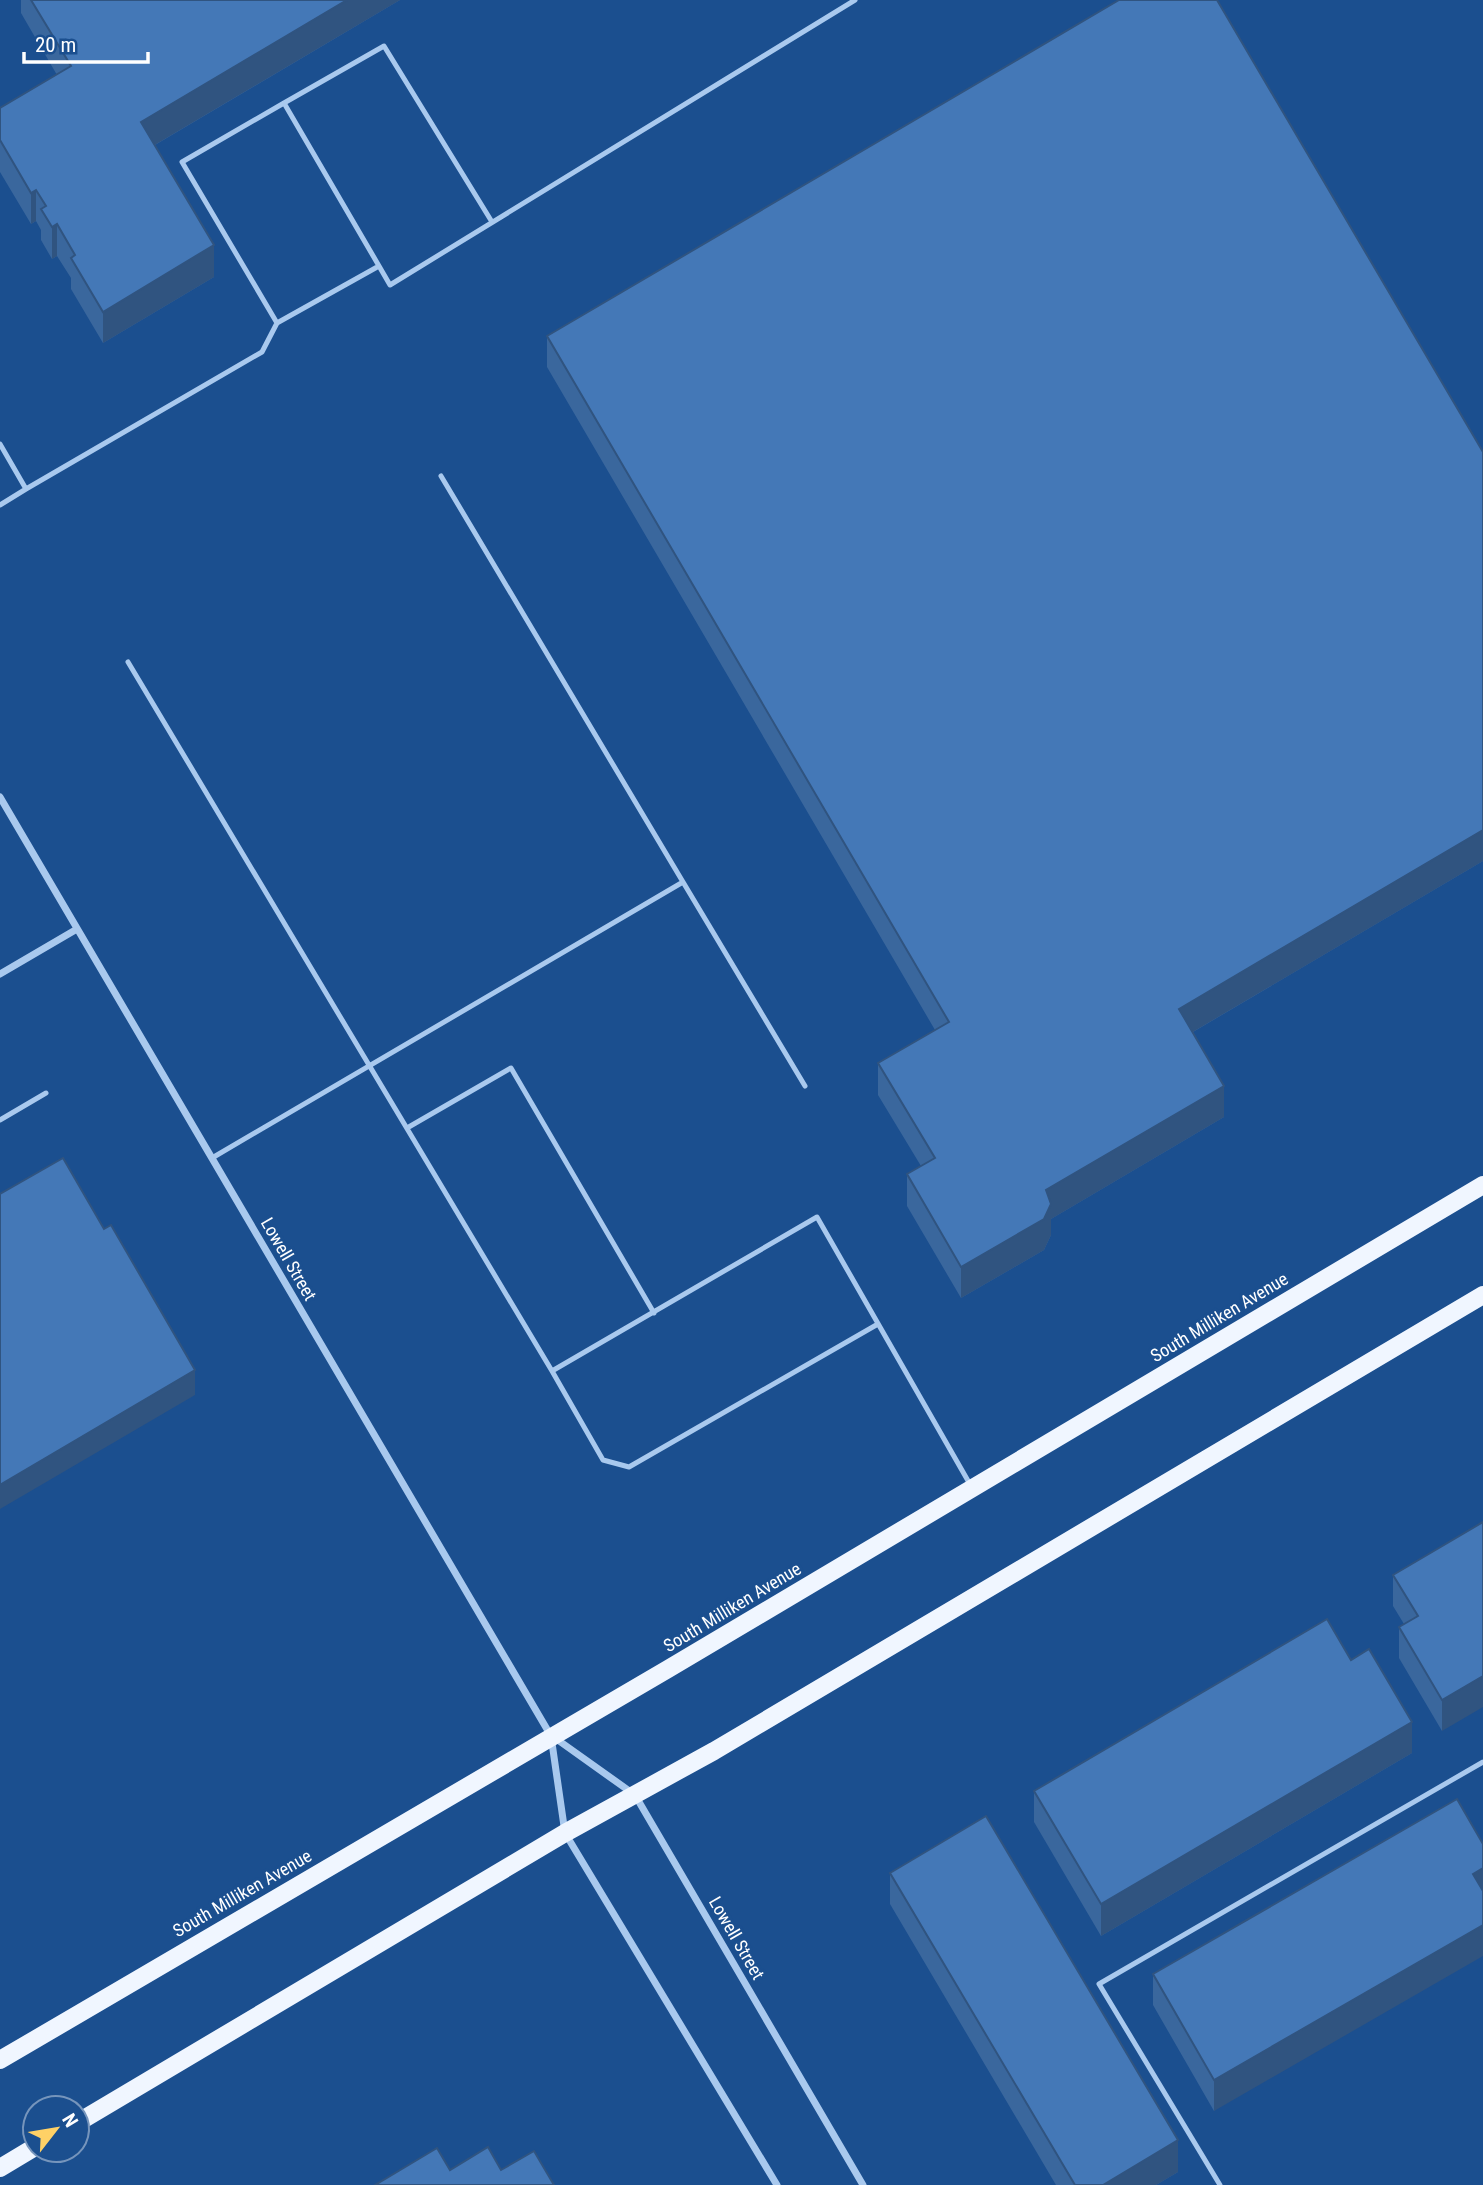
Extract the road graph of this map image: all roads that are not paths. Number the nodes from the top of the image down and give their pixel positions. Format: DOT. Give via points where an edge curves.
graph roads {
  1 [pos="855,0"];
  2 [pos="284,103"];
  3 [pos="492,222"];
  4 [pos="379,266"];
  5 [pos="277,323"];
  6 [pos="0,444"];
  7 [pos="441,476"];
  8 [pos="26,489"];
  9 [pos="0,505"];
  10 [pos="128,662"];
  11 [pos="0,797"];
  12 [pos="683,882"];
  13 [pos="77,929"];
  14 [pos="0,974"];
  15 [pos="370,1065"];
  16 [pos="805,1087"];
  17 [pos="46,1093"];
  18 [pos="0,1120"];
  19 [pos="408,1128"];
  20 [pos="212,1158"];
  21 [pos="1483,1185"];
  22 [pos="1483,1295"];
  23 [pos="654,1313"];
  24 [pos="878,1324"];
  25 [pos="552,1371"];
  26 [pos="972,1488"];
  27 [pos="551,1736"];
  28 [pos="1483,1762"];
  29 [pos="635,1795"];
  30 [pos="565,1833"];
  31 [pos="0,2060"];
  32 [pos="91,2115"];
  33 [pos="21,2155"];
  34 [pos="0,2168"];
  35 [pos="777,2185"];
  36 [pos="863,2185"];
  37 [pos="1220,2185"];
  1 -- 3 [label="lane"];
  2 -- 3 [label="lane" via="384,46"];
  2 -- 4 [label="lane"];
  2 -- 5 [label="lane" via="182,162"];
  3 -- 4 [label="lane" via="390,285"];
  4 -- 5 [label="lane"];
  5 -- 8 [label="lane" via="262,352"];
  6 -- 8 [label="lane"];
  7 -- 12 [label="lane"];
  8 -- 9 [label="lane"];
  10 -- 15 [label="lane"];
  11 -- 13 [label="street, Lowell Street"];
  12 -- 15 [label="lane"];
  12 -- 16 [label="lane"];
  13 -- 14 [label="street"];
  13 -- 20 [label="street, Lowell Street"];
  15 -- 19 [label="lane"];
  15 -- 20 [label="lane"];
  17 -- 18 [label="lane"];
  19 -- 23 [label="lane" via="511,1068"];
  19 -- 25 [label="lane"];
  20 -- 27 [label="street, Lowell Street"];
  21 -- 26 [label="main road, South Milliken Avenue"];
  22 -- 29 [label="main road"];
  23 -- 24 [label="lane" via="817,1217"];
  23 -- 25 [label="lane"];
  24 -- 25 [label="lane" via="629,1467 603,1460"];
  24 -- 26 [label="lane"];
  26 -- 27 [label="main road, South Milliken Avenue"];
  27 -- 29 [label="street, Lowell Street"];
  27 -- 30 [label="street, Lowell Street"];
  27 -- 31 [label="main road, South Milliken Avenue"];
  28 -- 37 [label="lane" via="1099,1984"];
  29 -- 30 [label="main road"];
  29 -- 36 [label="street, Lowell Street"];
  30 -- 32 [label="main road"];
  30 -- 35 [label="street, Lowell Street"];
  33 -- 34 [label="main road"];
}
